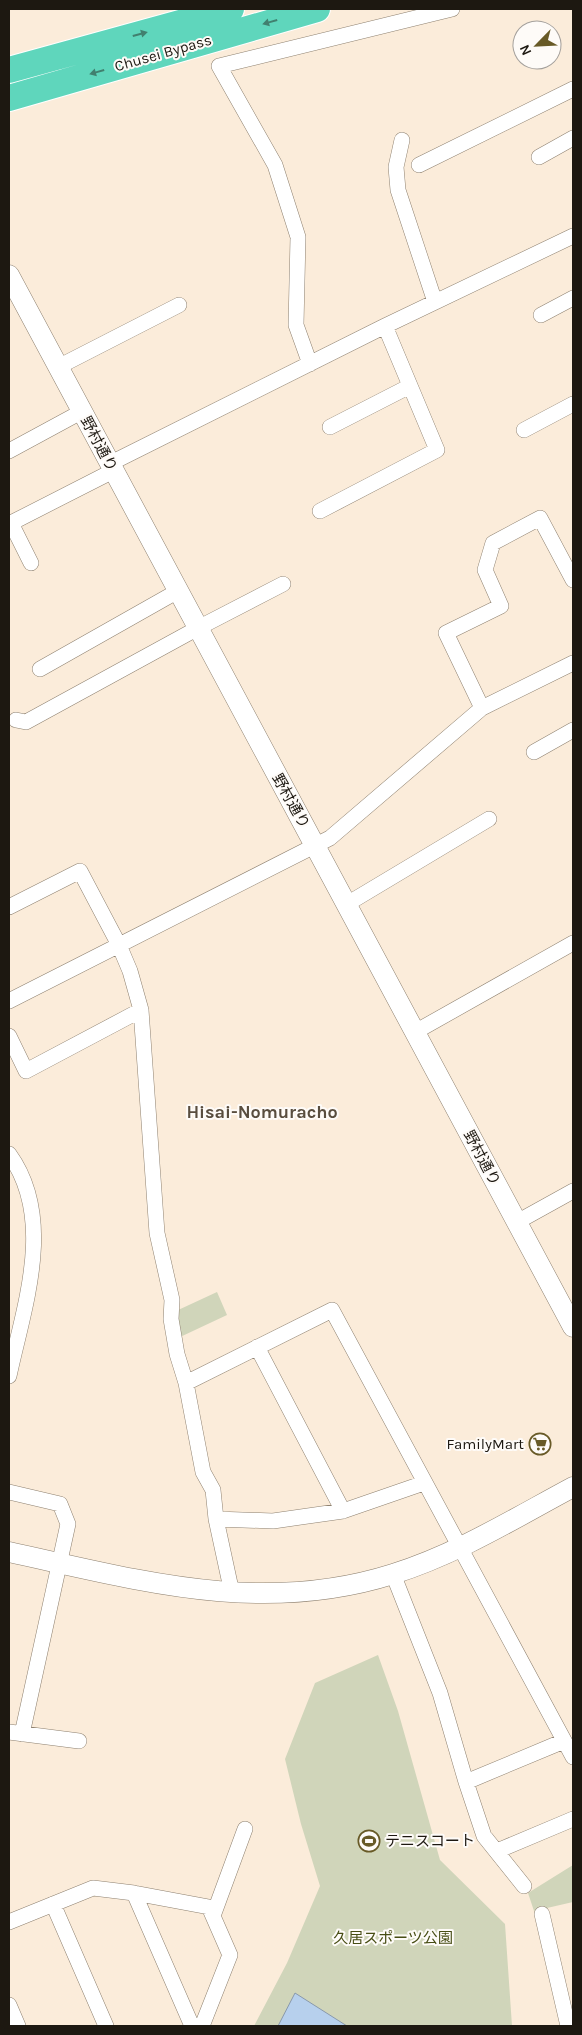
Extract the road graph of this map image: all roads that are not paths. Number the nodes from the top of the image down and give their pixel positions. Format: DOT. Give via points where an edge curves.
graph roads {
  1 [pos="231,9"];
  2 [pos="317,9"];
  3 [pos="452,9"];
  4 [pos="9,70"];
  5 [pos="573,89"];
  6 [pos="9,98"];
  7 [pos="573,138"];
  8 [pos="402,140"];
  9 [pos="539,157"];
  10 [pos="419,165"];
  11 [pos="573,236"];
  12 [pos="9,275"];
  13 [pos="573,298"];
  14 [pos="435,302"];
  15 [pos="179,305"];
  16 [pos="541,315"];
  17 [pos="385,326"];
  18 [pos="310,364"];
  19 [pos="58,367"];
  20 [pos="410,386"];
  21 [pos="573,404"];
  22 [pos="81,412"];
  23 [pos="330,427"];
  24 [pos="524,430"];
  25 [pos="9,451"];
  26 [pos="111,468"];
  27 [pos="320,511"];
  28 [pos="31,563"];
  29 [pos="573,580"];
  30 [pos="283,584"];
  31 [pos="178,591"];
  32 [pos="198,628"];
  33 [pos="573,663"];
  34 [pos="40,669"];
  35 [pos="482,708"];
  36 [pos="11,718"];
  37 [pos="573,730"];
  38 [pos="534,752"];
  39 [pos="489,819"];
  40 [pos="316,845"];
  41 [pos="347,904"];
  42 [pos="9,907"];
  43 [pos="134,938"];
  44 [pos="573,943"];
  45 [pos="119,945"];
  46 [pos="130,971"];
  47 [pos="9,1001"];
  48 [pos="141,1010"];
  49 [pos="415,1032"];
  50 [pos="9,1036"];
  51 [pos="9,1154"];
  52 [pos="573,1191"];
  53 [pos="517,1222"];
  54 [pos="573,1327"];
  55 [pos="257,1347"];
  56 [pos="9,1376"];
  57 [pos="186,1383"];
  58 [pos="424,1483"];
  59 [pos="573,1487"];
  60 [pos="9,1492"];
  61 [pos="343,1511"];
  62 [pos="216,1519"];
  63 [pos="460,1547"];
  64 [pos="9,1552"];
  65 [pos="60,1563"];
  66 [pos="393,1574"];
  67 [pos="232,1593"];
  68 [pos="15,1733"];
  69 [pos="564,1741"];
  70 [pos="79,1742"];
  71 [pos="573,1757"];
  72 [pos="466,1782"];
  73 [pos="573,1818"];
  74 [pos="245,1828"];
  75 [pos="497,1851"];
  76 [pos="524,1886"];
  77 [pos="134,1893"];
  78 [pos="53,1904"];
  79 [pos="542,1914"];
  80 [pos="213,1916"];
  81 [pos="9,1922"];
  82 [pos="9,2005"];
  83 [pos="573,2024"];
  84 [pos="18,2026"];
  85 [pos="106,2026"];
  86 [pos="192,2026"];
  87 [pos="202,2026"];
  4 -- 1 [label="highway, Chusei Bypass, one-way"];
  2 -- 6 [label="highway, Chusei Bypass, one-way"];
  3 -- 18 [label="street" via="219,66 275,165 298,237 296,325"];
  5 -- 10 [label="street"];
  7 -- 9 [label="street"];
  8 -- 14 [label="street" via="396,167 398,190"];
  11 -- 14 [label="street"];
  12 -- 19 [label="street, 野村通り"];
  13 -- 16 [label="street"];
  14 -- 17 [label="street"];
  15 -- 19 [label="street"];
  17 -- 18 [label="street"];
  17 -- 20 [label="street"];
  18 -- 26 [label="street"];
  19 -- 22 [label="street, 野村通り"];
  20 -- 23 [label="street"];
  20 -- 27 [label="street" via="437,450"];
  21 -- 24 [label="street"];
  22 -- 25 [label="street"];
  22 -- 26 [label="street, 野村通り"];
  26 -- 28 [label="street" via="11,523"];
  26 -- 31 [label="street, 野村通り"];
  29 -- 35 [label="street" via="540,518 493,542 485,570 501,606 446,633"];
  30 -- 32 [label="street"];
  31 -- 32 [label="street, 野村通り"];
  31 -- 34 [label="street"];
  32 -- 36 [label="street" via="26,722"];
  32 -- 40 [label="street, 野村通り"];
  33 -- 35 [label="street"];
  35 -- 40 [label="street" via="330,838"];
  37 -- 38 [label="street"];
  39 -- 41 [label="street"];
  40 -- 41 [label="street, 野村通り"];
  40 -- 43 [label="street"];
  41 -- 49 [label="street, 野村通り"];
  42 -- 45 [label="street" via="80,871"];
  43 -- 45 [label="street"];
  43 -- 46 [label="street"];
  44 -- 49 [label="street"];
  45 -- 46 [label="street"];
  45 -- 47 [label="street"];
  46 -- 48 [label="street"];
  48 -- 50 [label="street" via="26,1071"];
  48 -- 57 [label="street" via="157,1233 172,1300 171,1319 177,1354"];
  49 -- 53 [label="street, 野村通り"];
  51 -- 56 [label="street" via="18,1168 29,1199 34,1236 32,1266"];
  52 -- 53 [label="street"];
  53 -- 54 [label="street, 野村通り"];
  55 -- 57 [label="street"];
  55 -- 58 [label="street" via="332,1310"];
  55 -- 61 [label="street"];
  57 -- 62 [label="street" via="203,1472 213,1490"];
  58 -- 61 [label="street"];
  58 -- 63 [label="street"];
  59 -- 63 [label="street"];
  60 -- 65 [label="street" via="60,1504 68,1524"];
  61 -- 62 [label="street" via="273,1522"];
  62 -- 67 [label="street"];
  63 -- 66 [label="street"];
  63 -- 69 [label="street"];
  64 -- 65 [label="street"];
  65 -- 67 [label="street" via="150,1582"];
  65 -- 68 [label="street"];
  66 -- 67 [label="street" via="308,1592"];
  66 -- 72 [label="street" via="440,1693"];
  68 -- 70 [label="street"];
  69 -- 71 [label="street"];
  69 -- 72 [label="street"];
  72 -- 75 [label="street" via="484,1836"];
  73 -- 75 [label="street"];
  74 -- 80 [label="street"];
  75 -- 76 [label="street"];
  77 -- 78 [label="street" via="93,1888"];
  77 -- 80 [label="street" via="209,1907"];
  77 -- 86 [label="street"];
  78 -- 81 [label="street"];
  78 -- 85 [label="street"];
  79 -- 83 [label="street" via="568,2026"];
  80 -- 87 [label="street" via="230,1956"];
  82 -- 84 [label="street"];
}
